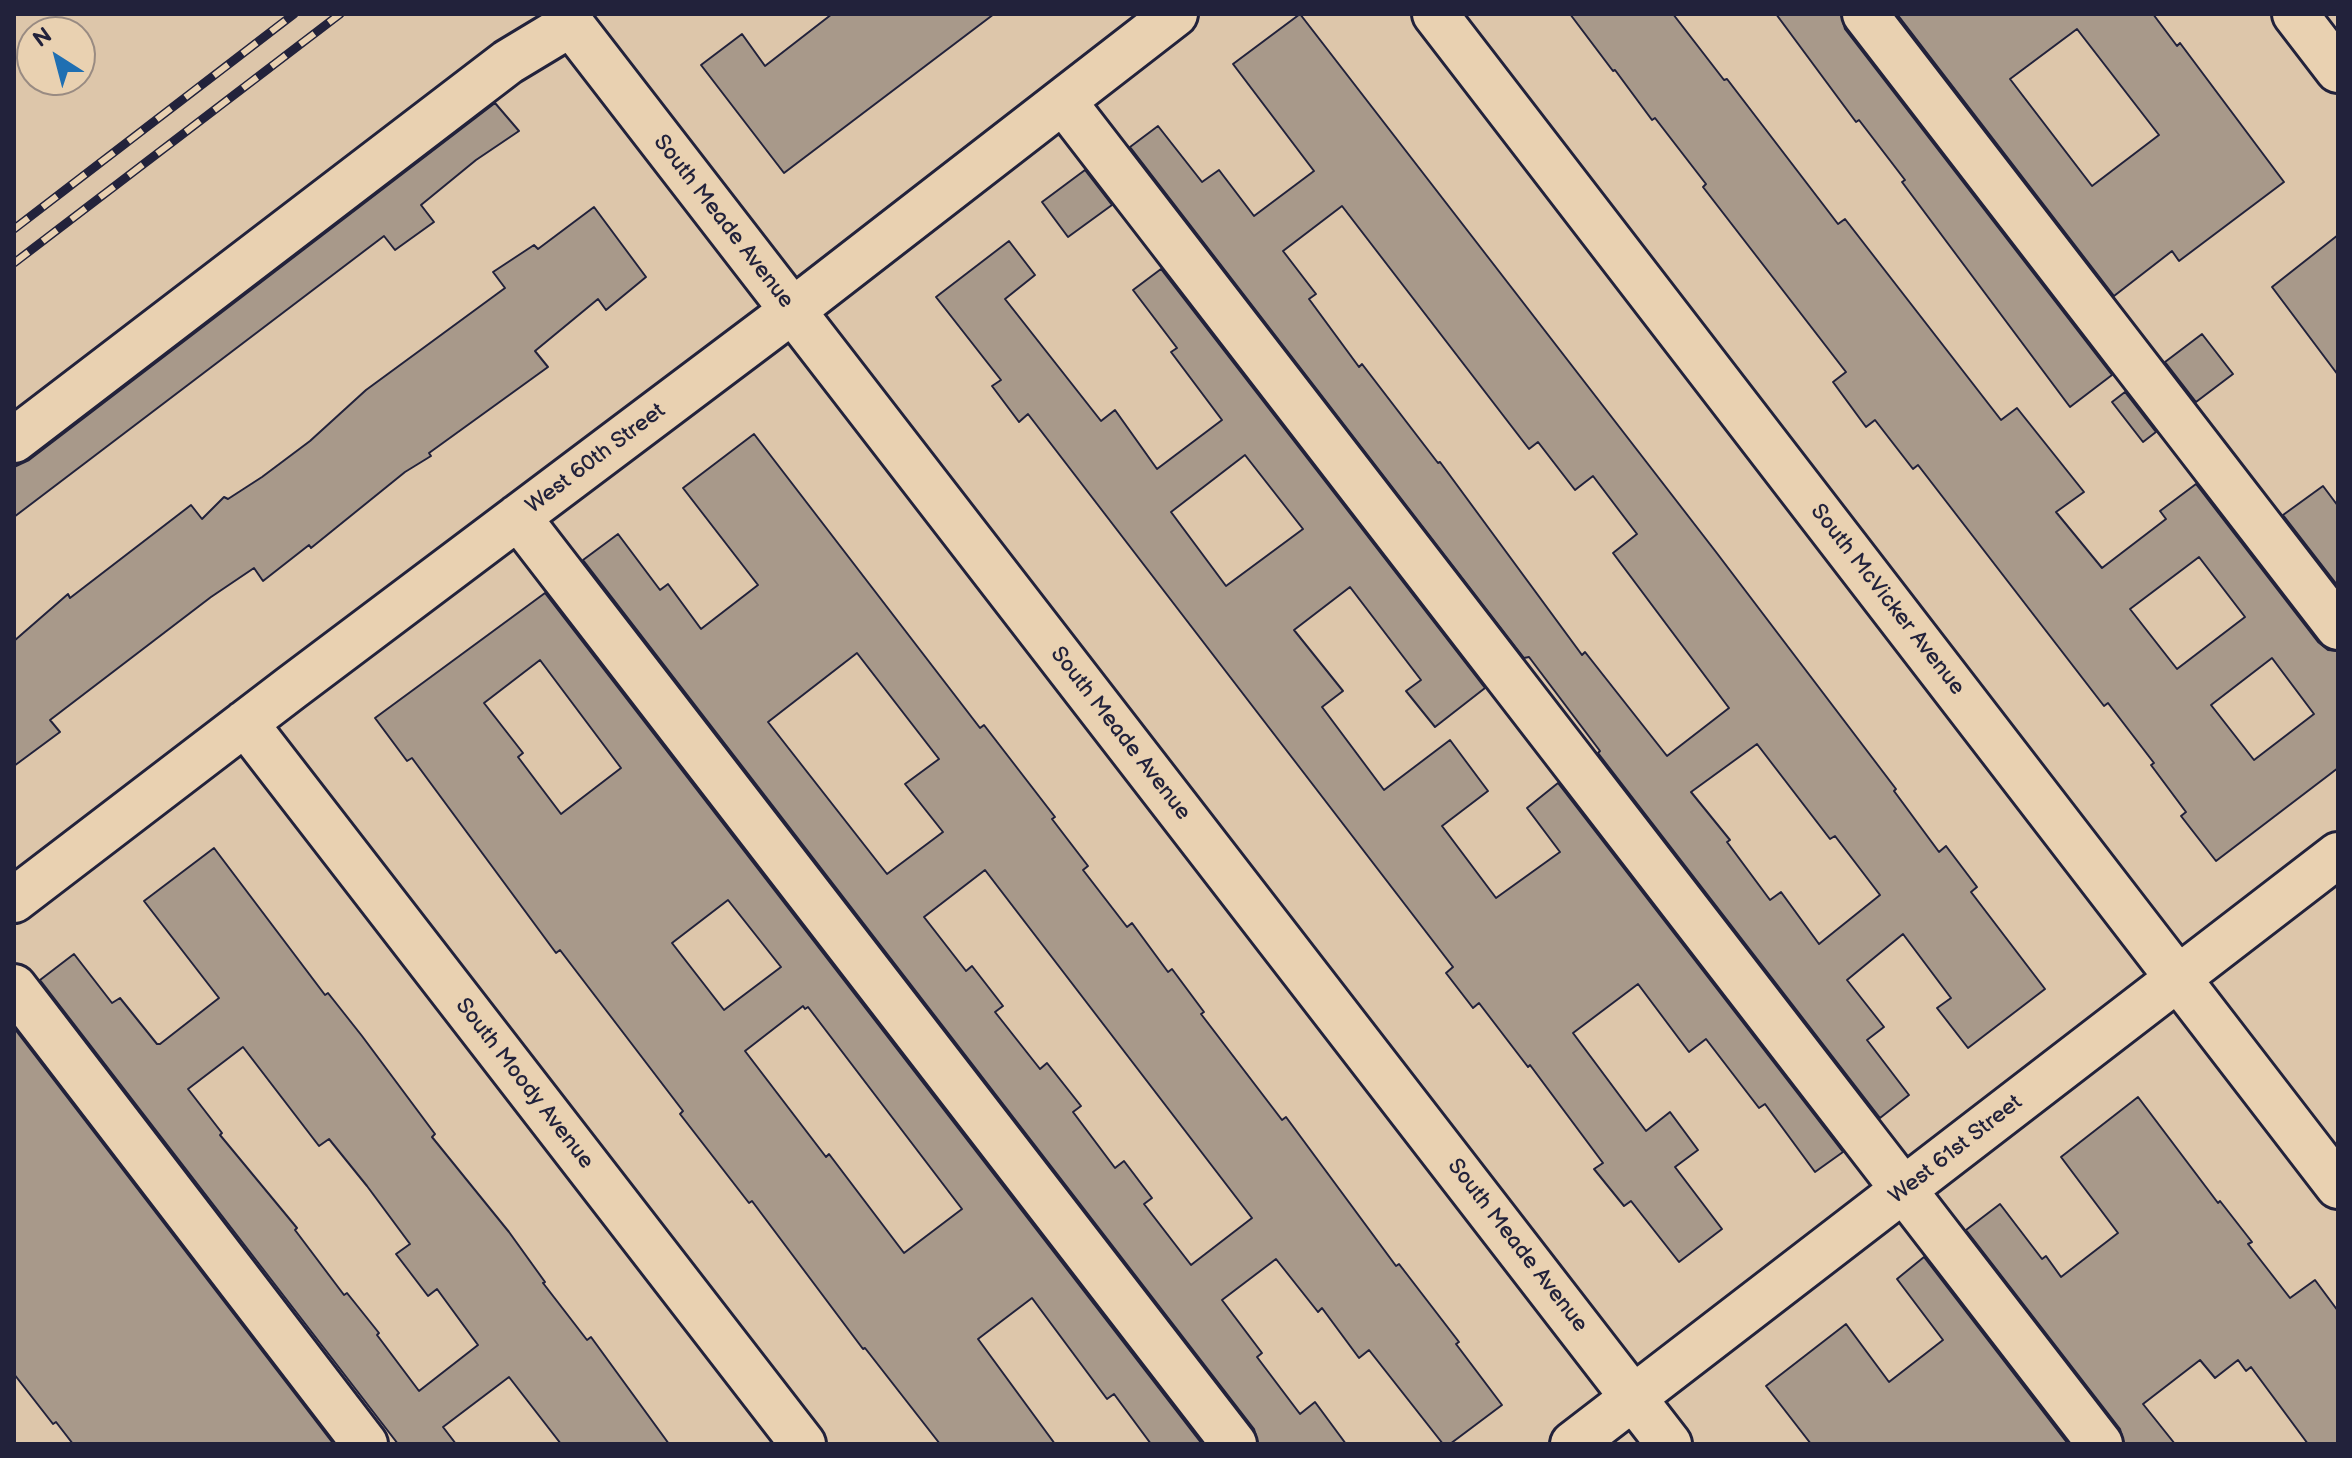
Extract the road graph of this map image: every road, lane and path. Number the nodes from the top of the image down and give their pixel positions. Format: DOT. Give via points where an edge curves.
graph roads {
  1 [pos="1175,14"];
  2 [pos="1435,14"];
  3 [pos="1865,14"];
  4 [pos="2295,14"];
  5 [pos="2338,70"];
  6 [pos="1063,101"];
  7 [pos="792,311"];
  8 [pos="14,440"];
  9 [pos="518,517"];
  10 [pos="2338,627"];
  11 [pos="245,723"];
  12 [pos="2338,855"];
  13 [pos="14,900"];
  14 [pos="2178,978"];
  15 [pos="14,987"];
  16 [pos="2338,1186"];
  17 [pos="1904,1189"];
  18 [pos="1633,1397"];
  19 [pos="365,1444"];
  20 [pos="803,1444"];
  21 [pos="1234,1444"];
  22 [pos="1573,1444"];
  23 [pos="1669,1444"];
  24 [pos="2100,1444"];
  1 -- 6 [label="street, West 60th Street"];
  2 -- 14 [label="street, South McVicker Avenue"];
  3 -- 10 [label="street"];
  4 -- 5 [label="street"];
  6 -- 7 [label="street, West 60th Street"];
  6 -- 17 [label="street"];
  7 -- 8 [label="street, South Meade Avenue" via="571,24 508,62"];
  7 -- 9 [label="street, West 60th Street"];
  7 -- 18 [label="street, South Meade Avenue"];
  9 -- 11 [label="street, West 60th Street"];
  9 -- 21 [label="street"];
  11 -- 13 [label="street, West 60th Street"];
  11 -- 20 [label="street, South Moody Avenue"];
  12 -- 14 [label="street, West 61st Street"];
  14 -- 16 [label="street, South McVicker Avenue"];
  14 -- 17 [label="street, West 61st Street"];
  15 -- 19 [label="street"];
  17 -- 18 [label="street, West 61st Street"];
  17 -- 24 [label="street"];
  18 -- 22 [label="street, West 61st Street"];
  18 -- 23 [label="street, South Meade Avenue"];
}
